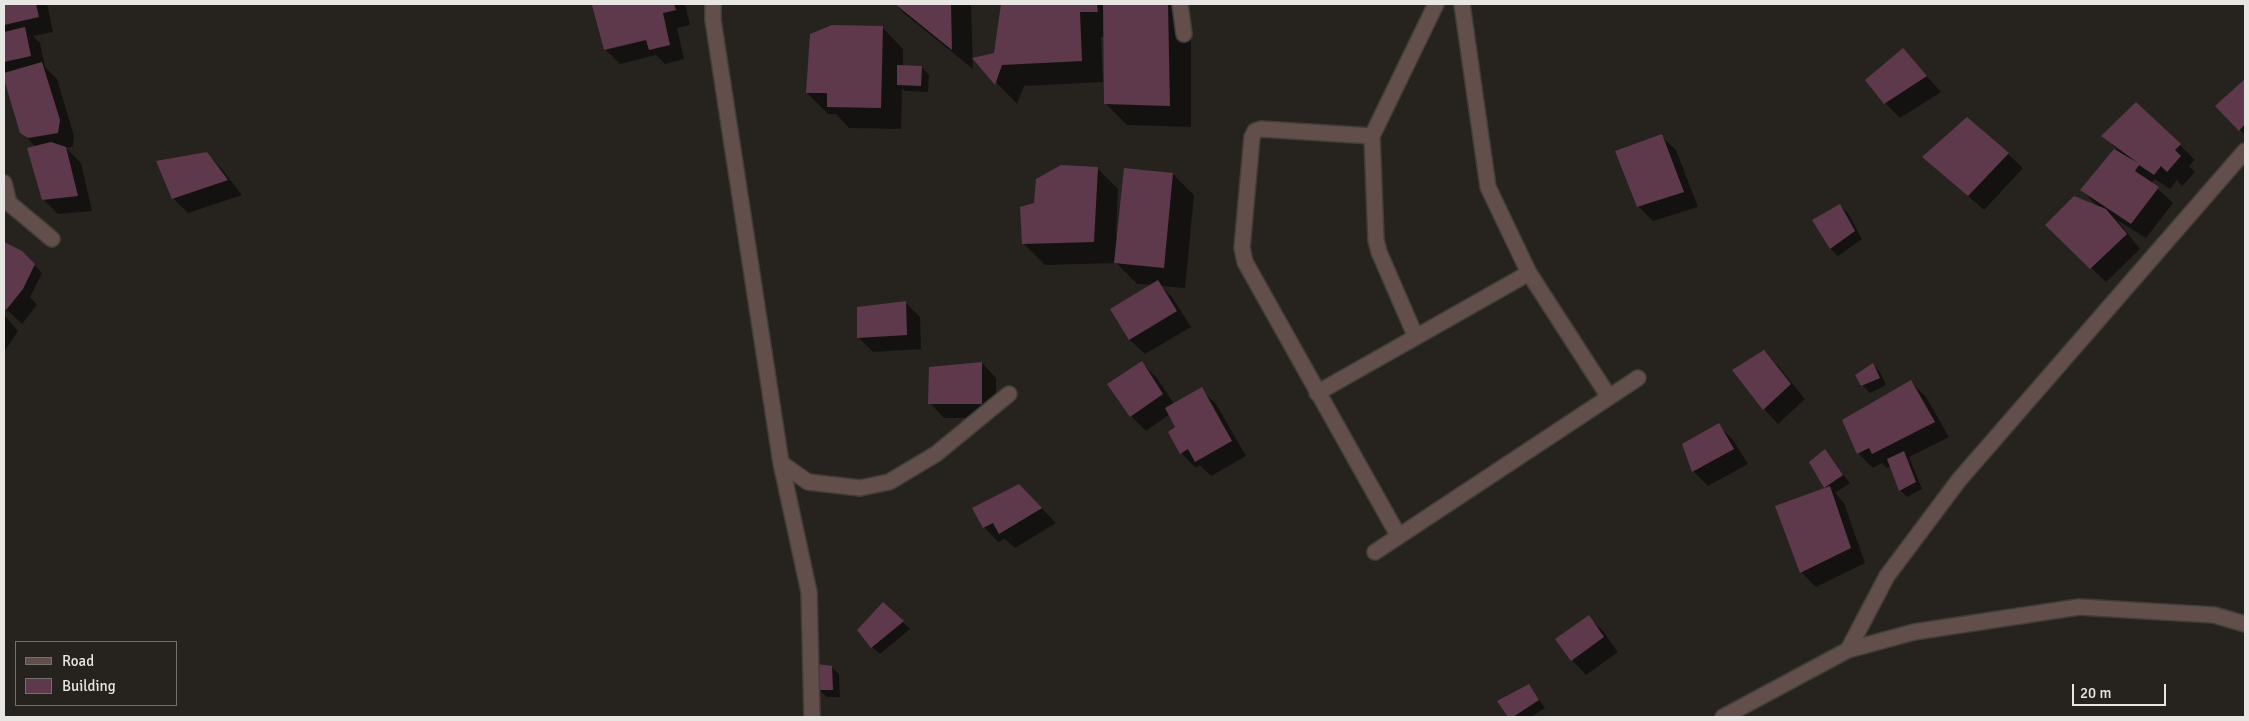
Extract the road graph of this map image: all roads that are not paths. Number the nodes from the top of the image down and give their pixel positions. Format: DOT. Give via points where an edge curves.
graph roads {
  1 [pos="713,4"];
  2 [pos="1180,4"];
  3 [pos="1436,4"];
  4 [pos="1462,4"];
  5 [pos="1184,34"];
  6 [pos="1372,136"];
  7 [pos="2245,151"];
  8 [pos="4,183"];
  9 [pos="7,207"];
  10 [pos="52,239"];
  11 [pos="1529,273"];
  12 [pos="1415,335"];
  13 [pos="1638,378"];
  14 [pos="1317,393"];
  15 [pos="1009,394"];
  16 [pos="1609,397"];
  17 [pos="781,463"];
  18 [pos="1398,535"];
  19 [pos="1375,552"];
  20 [pos="2245,624"];
  21 [pos="1848,650"];
  22 [pos="812,717"];
  23 [pos="1722,717"];
  1 -- 17 [label="street"];
  2 -- 5 [label="street"];
  3 -- 6 [label="street"];
  4 -- 11 [label="street" via="1486,182"];
  6 -- 12 [label="street" via="1376,240"];
  6 -- 14 [label="street" via="1261,129 1255,130 1252,137 1242,248 1245,262"];
  7 -- 21 [label="street" via="1959,480 1888,576"];
  8 -- 9 [label="street"];
  9 -- 10 [label="street"];
  11 -- 12 [label="street"];
  11 -- 16 [label="street"];
  12 -- 14 [label="street"];
  13 -- 16 [label="street"];
  14 -- 18 [label="street"];
  15 -- 17 [label="street" via="936,454 889,482 860,488 808,482"];
  16 -- 18 [label="street"];
  17 -- 22 [label="street" via="809,592"];
  18 -- 19 [label="street"];
  20 -- 21 [label="street" via="2214,616 2079,607 1914,632"];
  21 -- 23 [label="street"];
}
